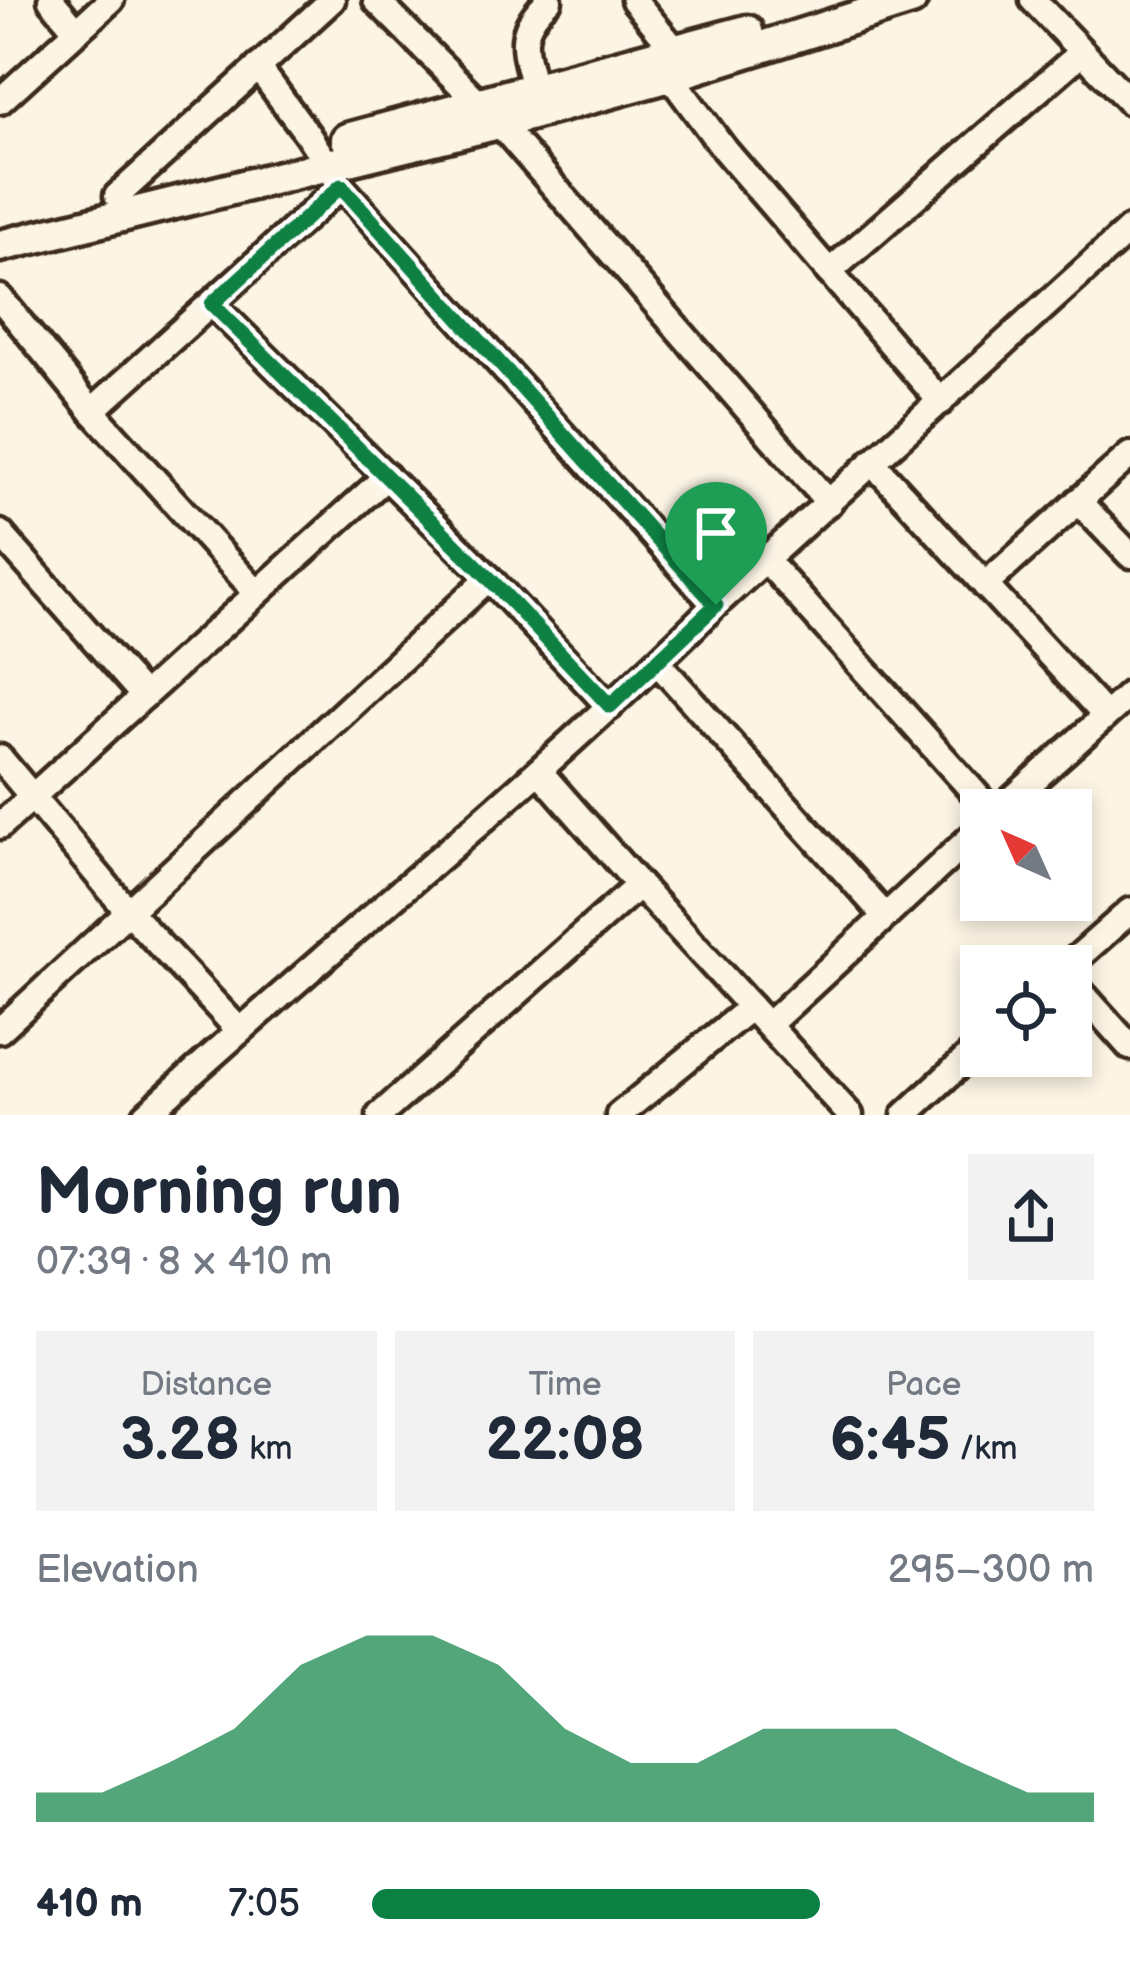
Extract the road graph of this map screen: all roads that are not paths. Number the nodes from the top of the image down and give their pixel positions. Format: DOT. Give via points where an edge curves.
graph roads {
  1 [pos="51,0"];
  2 [pos="111,0"];
  3 [pos="332,0"];
  4 [pos="376,0"];
  5 [pos="549,0"];
  6 [pos="634,0"];
  7 [pos="850,0"];
  8 [pos="911,0"];
  9 [pos="1034,0"];
  10 [pos="77,31"];
  11 [pos="1081,53"];
  12 [pos="673,64"];
  13 [pos="258,67"];
  14 [pos="534,88"];
  15 [pos="0,101"];
  16 [pos="1130,102"];
  17 [pos="489,113"];
  18 [pos="327,166"];
  19 [pos="117,196"];
  20 [pos="0,226"];
  21 [pos="1130,229"];
  22 [pos="0,246"];
  23 [pos="829,272"];
  24 [pos="0,298"];
  25 [pos="212,304"];
  26 [pos="941,402"];
  27 [pos="92,411"];
  28 [pos="1130,455"];
  29 [pos="872,462"];
  30 [pos="387,476"];
  31 [pos="1078,501"];
  32 [pos="829,503"];
  33 [pos="0,532"];
  34 [pos="1130,555"];
  35 [pos="766,560"];
  36 [pos="489,578"];
  37 [pos="985,585"];
  38 [pos="257,593"];
  39 [pos="716,605"];
  40 [pos="658,663"];
  41 [pos="1130,694"];
  42 [pos="144,695"];
  43 [pos="610,706"];
  44 [pos="1105,715"];
  45 [pos="0,758"];
  46 [pos="539,771"];
  47 [pos="971,789"];
  48 [pos="1023,789"];
  49 [pos="32,798"];
  50 [pos="0,826"];
  51 [pos="960,847"];
  52 [pos="639,885"];
  53 [pos="128,910"];
  54 [pos="1130,911"];
  55 [pos="885,916"];
  56 [pos="1092,945"];
  57 [pos="1092,1004"];
  58 [pos="760,1016"];
  59 [pos="0,1030"];
  60 [pos="240,1030"];
  61 [pos="1130,1047"];
  62 [pos="960,1064"];
  63 [pos="168,1095"];
  64 [pos="628,1112"];
  65 [pos="146,1115"];
  66 [pos="186,1115"];
  67 [pos="380,1115"];
  68 [pos="850,1115"];
  69 [pos="904,1115"];
  1 -- 10 [label="street"];
  2 -- 10 [label="street"];
  3 -- 13 [label="street"];
  4 -- 17 [label="street"];
  5 -- 14 [label="street" via="522,39"];
  6 -- 12 [label="street"];
  7 -- 12 [label="main road"];
  8 -- 12 [label="main road"];
  9 -- 11 [label="street"];
  10 -- 15 [label="street"];
  11 -- 16 [label="street"];
  11 -- 23 [label="street"];
  12 -- 14 [label="main road"];
  12 -- 17 [label="main road"];
  12 -- 23 [label="street" via="724,149"];
  13 -- 18 [label="street"];
  13 -- 19 [label="street"];
  14 -- 17 [label="main road"];
  17 -- 18 [label="main road"];
  17 -- 32 [label="street"];
  18 -- 19 [label="main road"];
  18 -- 22 [label="main road"];
  18 -- 25 [label="street"];
  18 -- 39 [label="street"];
  19 -- 20 [label="main road"];
  21 -- 26 [label="street"];
  23 -- 26 [label="street"];
  24 -- 27 [label="street"];
  25 -- 27 [label="street"];
  25 -- 30 [label="street"];
  26 -- 29 [label="street"];
  27 -- 38 [label="street"];
  28 -- 31 [label="street"];
  29 -- 32 [label="street"];
  29 -- 37 [label="street"];
  30 -- 36 [label="street"];
  30 -- 38 [label="street"];
  31 -- 34 [label="street"];
  31 -- 37 [label="street"];
  32 -- 35 [label="street"];
  33 -- 42 [label="street"];
  35 -- 39 [label="street"];
  35 -- 47 [label="street"];
  36 -- 43 [label="street"];
  36 -- 53 [label="street"];
  37 -- 44 [label="street"];
  38 -- 42 [label="street"];
  39 -- 40 [label="street"];
  40 -- 43 [label="street"];
  40 -- 55 [label="street"];
  41 -- 44 [label="street"];
  42 -- 49 [label="street"];
  43 -- 46 [label="street"];
  44 -- 48 [label="street"];
  45 -- 49 [label="street"];
  46 -- 52 [label="street"];
  46 -- 60 [label="street"];
  49 -- 50 [label="street"];
  49 -- 53 [label="street"];
  51 -- 55 [label="street"];
  52 -- 58 [label="street"];
  52 -- 67 [label="street"];
  53 -- 59 [label="street"];
  53 -- 60 [label="street"];
  54 -- 56 [label="street"];
  55 -- 58 [label="street"];
  57 -- 61 [label="street"];
  58 -- 64 [label="street"];
  58 -- 68 [label="street"];
  60 -- 63 [label="street"];
  62 -- 69 [label="street"];
  63 -- 65 [label="street"];
  63 -- 66 [label="street"];
}
